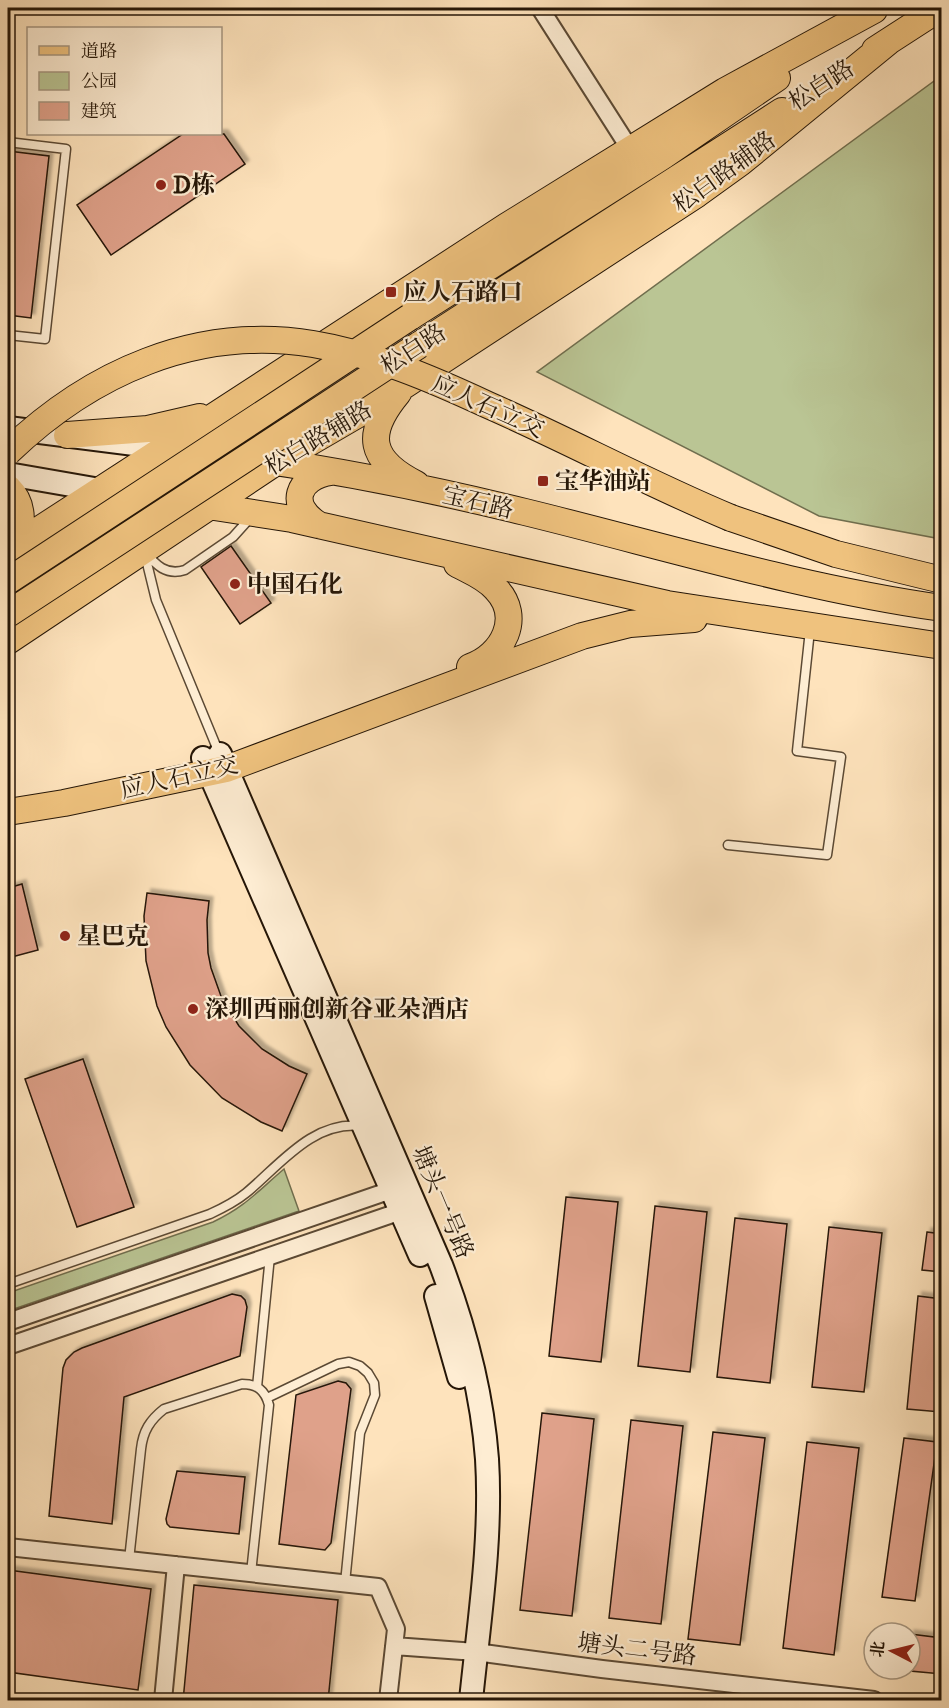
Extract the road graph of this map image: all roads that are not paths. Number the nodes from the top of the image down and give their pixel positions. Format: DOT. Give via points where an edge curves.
graph roads {
  1 [pos="540,8"];
  2 [pos="940,8"];
  3 [pos="876,9"];
  4 [pos="888,42"];
  5 [pos="8,142"];
  6 [pos="630,149"];
  7 [pos="366,317"];
  8 [pos="8,335"];
  9 [pos="405,385"];
  10 [pos="224,409"];
  11 [pos="8,428"];
  12 [pos="68,435"];
  13 [pos="166,448"];
  14 [pos="8,452"];
  15 [pos="276,462"];
  16 [pos="331,472"];
  17 [pos="8,474"];
  18 [pos="8,488"];
  19 [pos="100,490"];
  20 [pos="430,491"];
  21 [pos="213,506"];
  22 [pos="255,512"];
  23 [pos="319,525"];
  24 [pos="412,545"];
  25 [pos="8,550"];
  26 [pos="144,551"];
  27 [pos="942,580"];
  28 [pos="8,581"];
  29 [pos="942,608"];
  30 [pos="8,615"];
  31 [pos="41,619"];
  32 [pos="759,619"];
  33 [pos="810,626"];
  34 [pos="8,641"];
  35 [pos="942,646"];
  36 [pos="215,763"];
  37 [pos="8,797"];
  38 [pos="8,812"];
  39 [pos="728,845"];
  40 [pos="365,1126"];
  41 [pos="399,1187"];
  42 [pos="408,1208"];
  43 [pos="270,1256"];
  44 [pos="8,1284"];
  45 [pos="8,1322"];
  46 [pos="8,1346"];
  47 [pos="257,1387"];
  48 [pos="267,1398"];
  49 [pos="8,1547"];
  50 [pos="129,1560"];
  51 [pos="176,1565"];
  52 [pos="251,1573"];
  53 [pos="345,1583"];
  54 [pos="394,1646"];
  55 [pos="468,1651"];
  56 [pos="163,1701"];
  57 [pos="388,1701"];
  58 [pos="456,1701"];
  59 [pos="471,1701"];
  60 [pos="874,1701"];
  1 -- 6 [label="street"];
  2 -- 4 [label="main road, 松白路"];
  3 -- 6 [label="main road" via="725,91"];
  3 -- 28 [label="main road, 松白路, bridge" via="681,144"];
  4 -- 9 [label="main road, 松白路辅路" via="714,182"];
  4 -- 30 [label="main road, 松白路, bridge"];
  5 -- 8 [label="lane" via="66,149 45,339"];
  6 -- 7 [label="main road"];
  7 -- 9 [label="main road" via="349,340 350,365 367,384 379,388"];
  7 -- 10 [label="main road"];
  9 -- 15 [label="main road, 松白路辅路"];
  9 -- 20 [label="main road" via="382,416 376,443 388,467"];
  10 -- 12 [label="main road" via="148,429"];
  10 -- 13 [label="main road"];
  11 -- 12 [label="street, 宝石路"];
  12 -- 13 [label="street, 宝石路"];
  13 -- 15 [label="main road, 宝石路"];
  13 -- 19 [label="main road"];
  14 -- 27 [label="main road, 应人石立交, bridge" via="69,401 137,365 213,344 312,344 443,385 731,518 836,554"];
  15 -- 16 [label="main road, 宝石路"];
  15 -- 21 [label="main road, 松白路辅路"];
  16 -- 20 [label="main road, 宝石路"];
  16 -- 23 [label="main road" via="313,477 302,489 304,514"];
  17 -- 19 [label="street"];
  18 -- 25 [label="main road" via="19,506 21,519 19,533"];
  19 -- 21 [label="main road"];
  19 -- 25 [label="main road"];
  20 -- 29 [label="main road, 宝石路" via="810,584"];
  21 -- 22 [label="main road"];
  21 -- 26 [label="main road, 松白路辅路"];
  22 -- 23 [label="main road"];
  22 -- 26 [label="lane" via="242,530 185,570 161,569"];
  23 -- 24 [label="main road"];
  24 -- 32 [label="main road" via="632,596"];
  24 -- 36 [label="main road" via="474,573 498,590 508,612 500,647 475,665"];
  25 -- 31 [label="main road" via="36,556 52,574 54,598"];
  26 -- 31 [label="main road, 松白路辅路"];
  26 -- 36 [label="lane" via="156,600"];
  31 -- 34 [label="main road, 松白路辅路"];
  32 -- 33 [label="main road"];
  32 -- 36 [label="main road, 应人石立交" via="671,619 604,629"];
  33 -- 35 [label="main road"];
  33 -- 39 [label="lane" via="797,751 841,757 827,855"];
  36 -- 37 [label="main road"];
  36 -- 38 [label="main road, 应人石立交" via="64,803"];
  36 -- 40 [label="street, 塘头一号路"];
  36 -- 41 [label="street, 塘头一号路"];
  40 -- 41 [label="street, 塘头一号路"];
  40 -- 44 [label="lane" via="339,1126 315,1136 247,1193 210,1214"];
  41 -- 42 [label="street, 塘头一号路"];
  41 -- 45 [label="street"];
  42 -- 43 [label="street"];
  42 -- 55 [label="street, 塘头一号路" via="455,1301 472,1362 483,1426 488,1491 485,1549"];
  43 -- 46 [label="street"];
  43 -- 47 [label="lane"];
  47 -- 48 [label="lane"];
  47 -- 50 [label="lane" via="242,1384 164,1409 147,1426 142,1437"];
  48 -- 52 [label="lane"];
  48 -- 53 [label="lane" via="349,1362 360,1366 374,1383 375,1395 360,1433"];
  49 -- 50 [label="street"];
  50 -- 51 [label="street"];
  51 -- 52 [label="street"];
  51 -- 56 [label="street"];
  52 -- 53 [label="street"];
  53 -- 54 [label="street" via="378,1587 396,1629"];
  54 -- 55 [label="street, 塘头二号路"];
  54 -- 57 [label="street"];
  55 -- 58 [label="street, 塘头一号路"];
  55 -- 59 [label="street, 塘头一号路"];
  55 -- 60 [label="street, 塘头二号路"];
}
